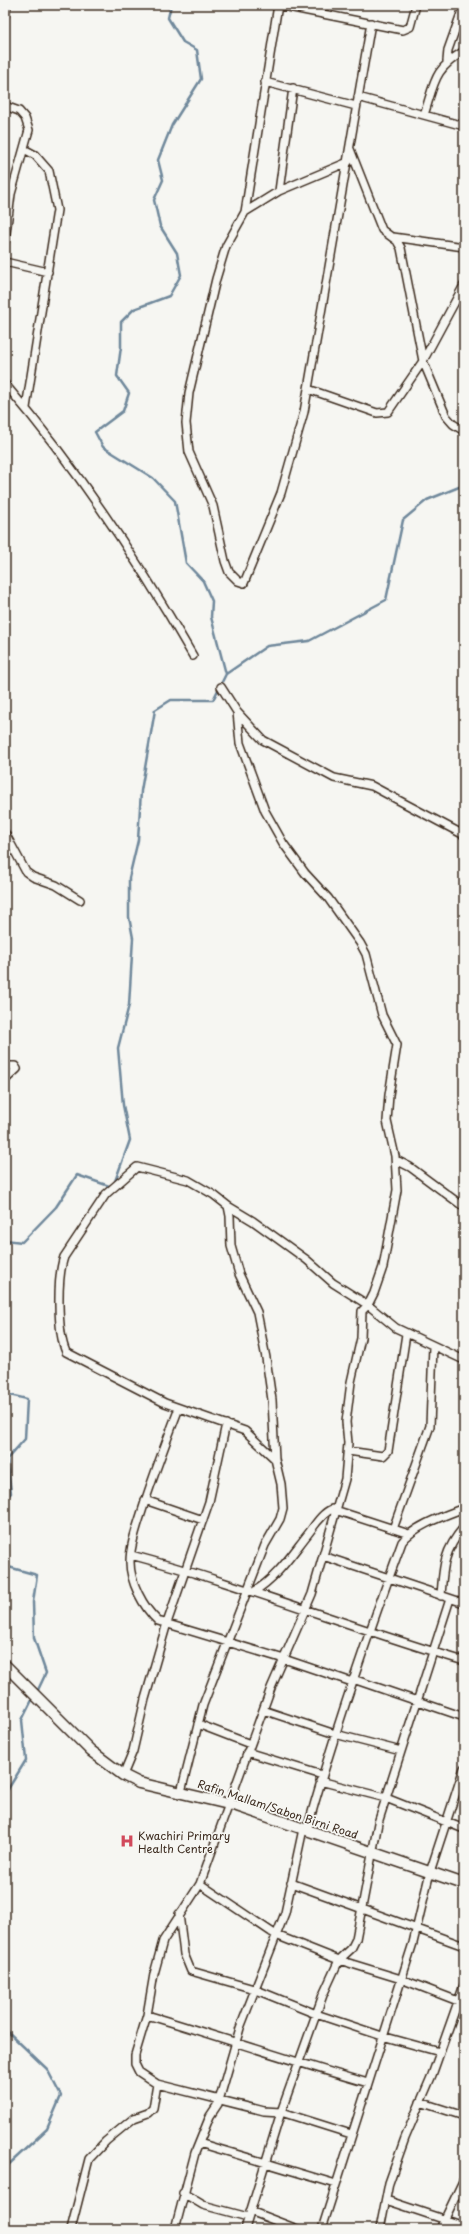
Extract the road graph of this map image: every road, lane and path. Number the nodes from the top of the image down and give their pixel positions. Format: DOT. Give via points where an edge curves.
graph roads {
  1 [pos="7,5"];
  2 [pos="278,5"];
  3 [pos="416,5"];
  4 [pos="464,5"];
  5 [pos="5,15"];
  6 [pos="371,23"];
  7 [pos="464,51"];
  8 [pos="448,61"];
  9 [pos="266,82"];
  10 [pos="293,88"];
  11 [pos="358,97"];
  12 [pos="5,106"];
  13 [pos="356,106"];
  14 [pos="424,115"];
  15 [pos="464,126"];
  16 [pos="350,148"];
  17 [pos="24,149"];
  18 [pos="348,162"];
  19 [pos="279,190"];
  20 [pos="245,212"];
  21 [pos="392,237"];
  22 [pos="5,241"];
  23 [pos="464,248"];
  24 [pos="5,262"];
  25 [pos="48,272"];
  26 [pos="464,285"];
  27 [pos="423,361"];
  28 [pos="5,384"];
  29 [pos="308,389"];
  30 [pos="26,408"];
  31 [pos="464,431"];
  32 [pos="193,656"];
  33 [pos="221,688"];
  34 [pos="236,712"];
  35 [pos="5,833"];
  36 [pos="464,835"];
  37 [pos="80,900"];
  38 [pos="5,1066"];
  39 [pos="5,1080"];
  40 [pos="396,1160"];
  41 [pos="228,1206"];
  42 [pos="464,1207"];
  43 [pos="368,1305"];
  44 [pos="406,1334"];
  45 [pos="433,1346"];
  46 [pos="464,1360"];
  47 [pos="179,1408"];
  48 [pos="226,1424"];
  49 [pos="348,1450"];
  50 [pos="275,1459"];
  51 [pos="145,1500"];
  52 [pos="464,1508"];
  53 [pos="337,1511"];
  54 [pos="203,1520"];
  55 [pos="464,1527"];
  56 [pos="393,1529"];
  57 [pos="409,1534"];
  58 [pos="131,1555"];
  59 [pos="323,1556"];
  60 [pos="187,1570"];
  61 [pos="388,1579"];
  62 [pos="250,1591"];
  63 [pos="441,1596"];
  64 [pos="450,1599"];
  65 [pos="464,1603"];
  66 [pos="306,1608"];
  67 [pos="167,1623"];
  68 [pos="370,1632"];
  69 [pos="227,1642"];
  70 [pos="433,1652"];
  71 [pos="284,1659"];
  72 [pos="464,1661"];
  73 [pos="5,1665"];
  74 [pos="353,1680"];
  75 [pos="418,1700"];
  76 [pos="263,1710"];
  77 [pos="464,1717"];
  78 [pos="198,1724"];
  79 [pos="335,1734"];
  80 [pos="250,1744"];
  81 [pos="247,1752"];
  82 [pos="401,1752"];
  83 [pos="464,1768"];
  84 [pos="123,1775"];
  85 [pos="321,1778"];
  86 [pos="181,1792"];
  87 [pos="386,1798"];
  88 [pos="228,1804"];
  89 [pos="447,1822"];
  90 [pos="464,1829"];
  91 [pos="305,1830"];
  92 [pos="372,1852"];
  93 [pos="430,1872"];
  94 [pos="292,1883"];
  95 [pos="200,1884"];
  96 [pos="464,1884"];
  97 [pos="361,1907"];
  98 [pos="179,1914"];
  99 [pos="417,1929"];
  100 [pos="276,1936"];
  101 [pos="464,1946"];
  102 [pos="339,1960"];
  103 [pos="401,1979"];
  104 [pos="464,1985"];
  105 [pos="254,1989"];
  106 [pos="458,2001"];
  107 [pos="316,2014"];
  108 [pos="147,2016"];
  109 [pos="382,2036"];
  110 [pos="236,2041"];
  111 [pos="440,2052"];
  112 [pos="298,2063"];
  113 [pos="368,2083"];
  114 [pos="157,2084"];
  115 [pos="220,2099"];
  116 [pos="420,2102"];
  117 [pos="281,2112"];
  118 [pos="464,2116"];
  119 [pos="352,2134"];
  120 [pos="199,2143"];
  121 [pos="265,2163"];
  122 [pos="464,2179"];
  123 [pos="336,2184"];
  124 [pos="183,2192"];
  125 [pos="386,2200"];
  126 [pos="249,2214"];
  127 [pos="444,2220"];
  128 [pos="464,2226"];
  129 [pos="71,2229"];
  130 [pos="174,2229"];
  131 [pos="245,2229"];
  132 [pos="297,2229"];
  133 [pos="322,2229"];
  134 [pos="380,2229"];
  135 [pos="440,2229"];
  1 -- 5 [label="street"];
  2 -- 6 [label="street"];
  2 -- 9 [label="street"];
  3 -- 6 [label="street" via="408,30"];
  4 -- 8 [label="street" via="448,50"];
  6 -- 11 [label="street"];
  7 -- 8 [label="street"];
  8 -- 14 [label="street" via="439,70"];
  9 -- 10 [label="street"];
  9 -- 20 [label="street"];
  10 -- 13 [label="street"];
  10 -- 19 [label="street"];
  11 -- 13 [label="street"];
  11 -- 14 [label="street"];
  12 -- 17 [label="street" via="19,111 28,125"];
  13 -- 16 [label="street"];
  14 -- 15 [label="street"];
  16 -- 18 [label="street"];
  16 -- 21 [label="street" via="382,230"];
  17 -- 22 [label="street" via="12,194"];
  17 -- 25 [label="street" via="36,156 49,171 56,200 57,210"];
  18 -- 19 [label="street"];
  18 -- 29 [label="street"];
  19 -- 20 [label="street"];
  20 -- 29 [label="street" via="226,246 216,279 189,393 186,423 189,452 214,506 229,572 244,584 286,478"];
  21 -- 23 [label="street"];
  21 -- 27 [label="street" via="401,248"];
  24 -- 25 [label="street"];
  25 -- 30 [label="street"];
  26 -- 27 [label="street"];
  27 -- 29 [label="street" via="388,412 377,413"];
  27 -- 31 [label="street" via="446,416"];
  28 -- 30 [label="street"];
  30 -- 32 [label="street" via="80,478 122,539"];
  33 -- 34 [label="street"];
  34 -- 36 [label="street" via="263,740 280,750 334,778 372,786 385,792"];
  34 -- 40 [label="street" via="240,743 265,811 283,843 342,917 366,954 382,1015 397,1045 387,1122"];
  35 -- 37 [label="street" via="26,872 56,885"];
  38 -- 39 [label="street" via="15,1066 17,1069"];
  40 -- 42 [label="street" via="410,1167"];
  40 -- 43 [label="street" via="397,1190 383,1268"];
  41 -- 43 [label="street" via="307,1260 333,1283"];
  41 -- 47 [label="street" via="214,1194 188,1180 137,1167 106,1194 61,1265 60,1310 66,1352"];
  41 -- 50 [label="street" via="233,1255 257,1312 260,1326 272,1400"];
  43 -- 44 [label="street"];
  43 -- 49 [label="street" via="362,1311 361,1338 350,1389 346,1422"];
  44 -- 45 [label="street"];
  44 -- 49 [label="street" via="388,1451 383,1456"];
  45 -- 46 [label="street"];
  45 -- 56 [label="street" via="430,1426"];
  47 -- 48 [label="street"];
  47 -- 51 [label="street"];
  48 -- 50 [label="street" via="245,1431"];
  48 -- 54 [label="street" via="213,1489"];
  49 -- 53 [label="street" via="345,1479"];
  50 -- 62 [label="street" via="283,1508 280,1519 265,1545"];
  51 -- 54 [label="street"];
  51 -- 58 [label="street"];
  52 -- 57 [label="street" via="440,1517"];
  53 -- 56 [label="street"];
  53 -- 59 [label="street"];
  53 -- 62 [label="street" via="328,1511 266,1584"];
  54 -- 60 [label="street"];
  55 -- 63 [label="street" via="451,1542 448,1550"];
  56 -- 57 [label="street"];
  57 -- 61 [label="street" via="402,1542"];
  58 -- 60 [label="street"];
  58 -- 67 [label="street" via="135,1585 146,1607 158,1621"];
  59 -- 61 [label="street"];
  59 -- 66 [label="street"];
  60 -- 62 [label="street"];
  60 -- 67 [label="street"];
  61 -- 63 [label="street"];
  61 -- 68 [label="street"];
  62 -- 66 [label="street"];
  62 -- 69 [label="street"];
  63 -- 64 [label="street"];
  64 -- 65 [label="street"];
  64 -- 70 [label="street"];
  66 -- 68 [label="street"];
  66 -- 71 [label="street"];
  67 -- 69 [label="street"];
  67 -- 84 [label="street"];
  68 -- 70 [label="street"];
  68 -- 74 [label="street"];
  69 -- 71 [label="street"];
  69 -- 78 [label="street"];
  70 -- 72 [label="street"];
  70 -- 75 [label="street"];
  71 -- 74 [label="street"];
  71 -- 76 [label="street"];
  73 -- 84 [label="street, Rafin Mallam/Sabon Birni Road" via="91,1751"];
  74 -- 75 [label="street"];
  74 -- 79 [label="street"];
  75 -- 77 [label="street"];
  75 -- 82 [label="street"];
  76 -- 79 [label="street"];
  76 -- 80 [label="street"];
  78 -- 80 [label="street"];
  78 -- 86 [label="street"];
  79 -- 82 [label="street"];
  79 -- 85 [label="street"];
  80 -- 81 [label="street"];
  81 -- 85 [label="street"];
  81 -- 88 [label="street"];
  82 -- 87 [label="street"];
  83 -- 89 [label="street"];
  84 -- 86 [label="street, Rafin Mallam/Sabon Birni Road" via="139,1783"];
  85 -- 87 [label="street"];
  85 -- 91 [label="street"];
  86 -- 88 [label="street, Rafin Mallam/Sabon Birni Road"];
  87 -- 89 [label="street"];
  87 -- 92 [label="street"];
  88 -- 91 [label="street, Rafin Mallam/Sabon Birni Road"];
  88 -- 95 [label="street"];
  89 -- 90 [label="street"];
  89 -- 93 [label="street"];
  91 -- 92 [label="street, Rafin Mallam/Sabon Birni Road"];
  91 -- 94 [label="street"];
  92 -- 93 [label="street, Rafin Mallam/Sabon Birni Road"];
  92 -- 97 [label="street"];
  93 -- 96 [label="street, Rafin Mallam/Sabon Birni Road"];
  93 -- 99 [label="street"];
  94 -- 97 [label="street"];
  94 -- 100 [label="street"];
  95 -- 98 [label="street"];
  95 -- 100 [label="street"];
  97 -- 99 [label="street"];
  97 -- 102 [label="street" via="356,1939 351,1949"];
  98 -- 105 [label="street" via="184,1954 191,1971"];
  98 -- 108 [label="street" via="163,1941"];
  99 -- 101 [label="street"];
  99 -- 103 [label="street"];
  100 -- 102 [label="street"];
  100 -- 105 [label="street"];
  102 -- 103 [label="street"];
  102 -- 107 [label="street"];
  103 -- 106 [label="street"];
  103 -- 109 [label="street"];
  104 -- 106 [label="street"];
  105 -- 107 [label="street"];
  105 -- 110 [label="street"];
  106 -- 111 [label="street"];
  107 -- 109 [label="street"];
  107 -- 112 [label="street"];
  108 -- 110 [label="street"];
  108 -- 114 [label="street" via="135,2055 135,2064 139,2072"];
  109 -- 111 [label="street"];
  109 -- 113 [label="street"];
  110 -- 112 [label="street"];
  110 -- 115 [label="street"];
  111 -- 116 [label="street"];
  112 -- 113 [label="street"];
  112 -- 117 [label="street"];
  113 -- 119 [label="street"];
  114 -- 115 [label="street"];
  114 -- 129 [label="street" via="153,2108 148,2113 134,2118 106,2141 90,2159"];
  115 -- 117 [label="street" via="264,2111"];
  115 -- 120 [label="street"];
  116 -- 118 [label="street"];
  116 -- 125 [label="street" via="389,2183"];
  117 -- 119 [label="street"];
  117 -- 121 [label="street"];
  119 -- 123 [label="street"];
  120 -- 121 [label="street"];
  120 -- 124 [label="street"];
  121 -- 123 [label="street"];
  121 -- 126 [label="street"];
  122 -- 127 [label="street"];
  123 -- 133 [label="street"];
  124 -- 126 [label="street" via="203,2205"];
  124 -- 130 [label="street"];
  125 -- 127 [label="street"];
  125 -- 134 [label="street"];
  126 -- 131 [label="street"];
  126 -- 132 [label="street"];
  127 -- 128 [label="street"];
  127 -- 135 [label="street"];
}
